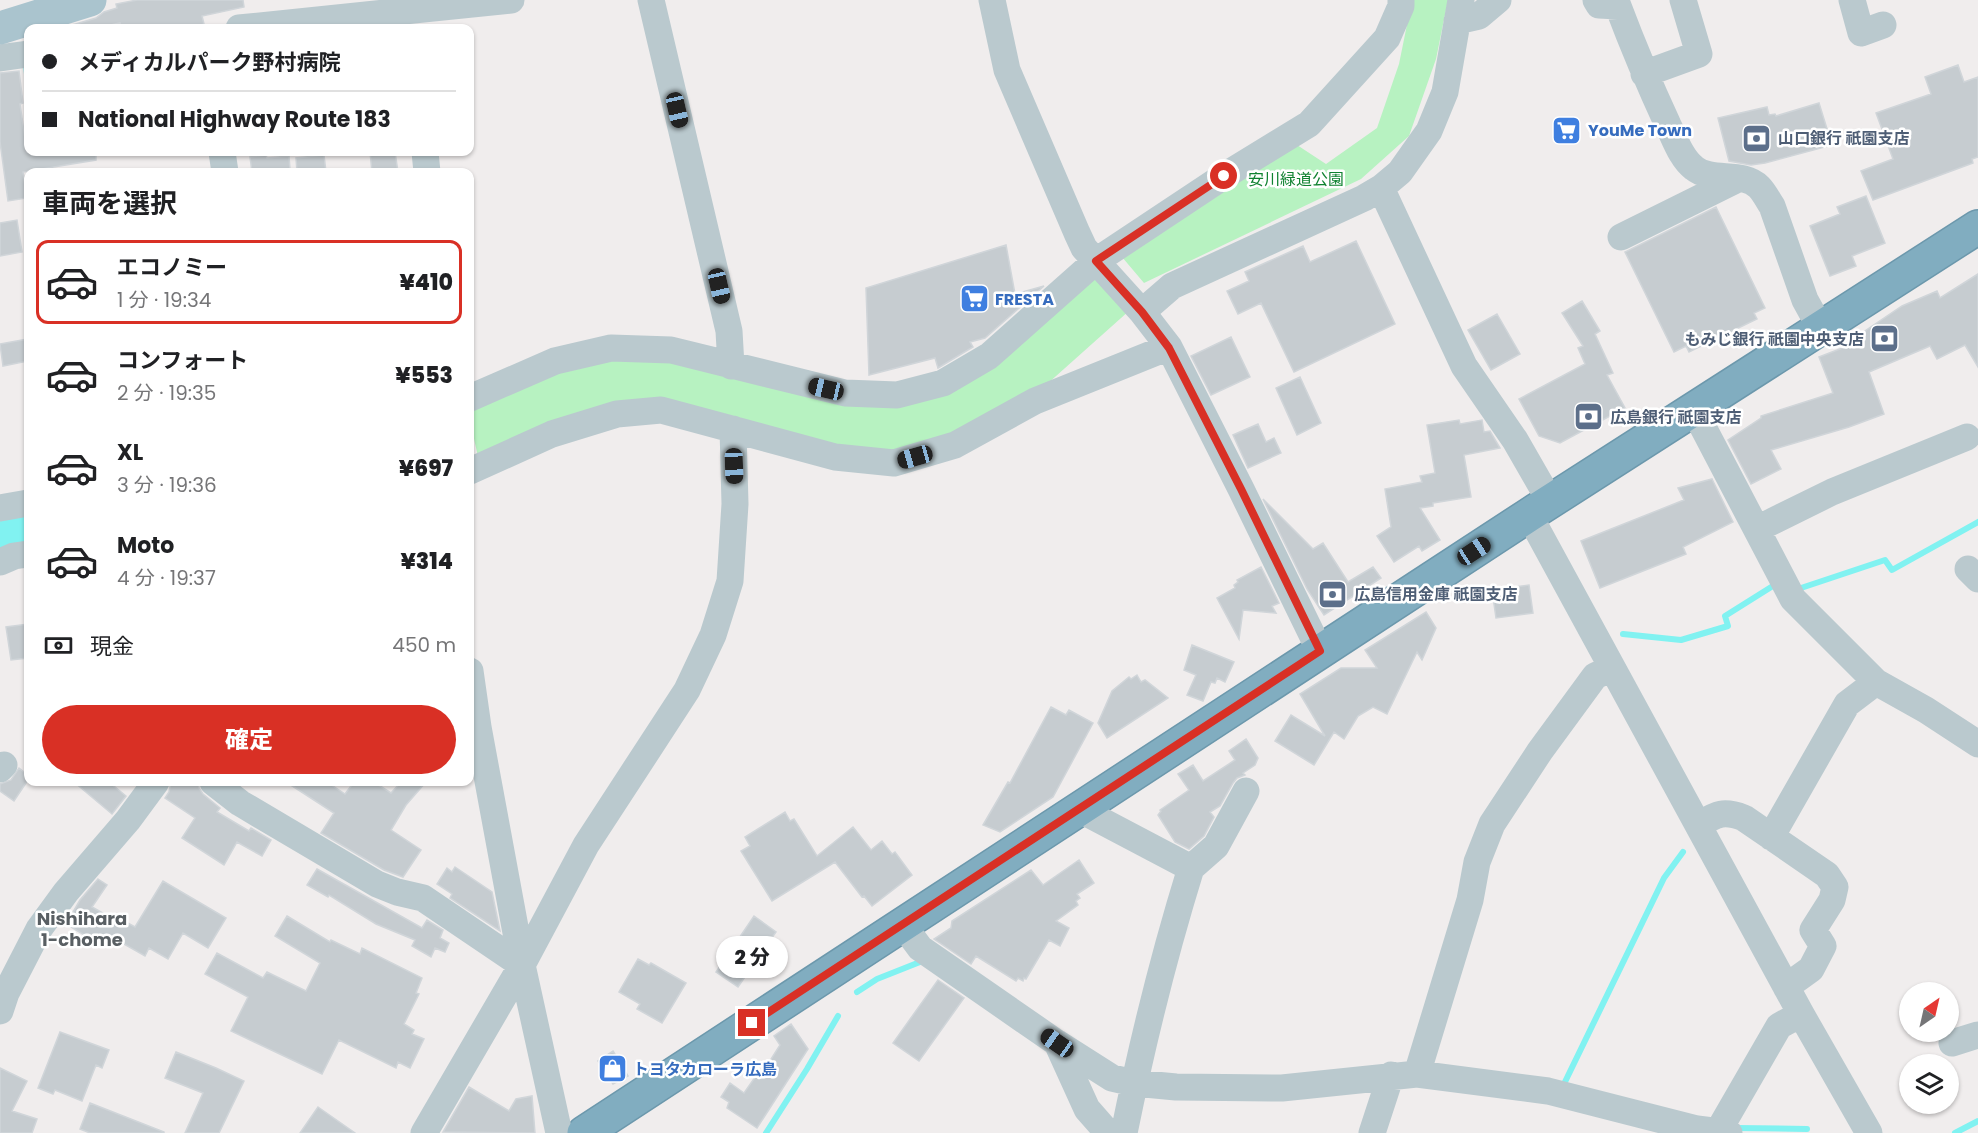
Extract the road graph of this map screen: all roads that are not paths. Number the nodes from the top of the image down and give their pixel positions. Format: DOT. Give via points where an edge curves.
graph roads {
  1 [pos="90,0"];
  2 [pos="512,0"];
  3 [pos="651,0"];
  4 [pos="992,0"];
  5 [pos="1401,0"];
  6 [pos="1498,0"];
  7 [pos="1596,0"];
  8 [pos="1683,0"];
  9 [pos="1852,0"];
  10 [pos="1459,10"];
  11 [pos="413,13"];
  12 [pos="285,24"];
  13 [pos="1883,25"];
  14 [pos="0,28"];
  15 [pos="24,55"];
  16 [pos="0,58"];
  17 [pos="1644,74"];
  18 [pos="1739,178"];
  19 [pos="1381,188"];
  20 [pos="1978,227"];
  21 [pos="1621,237"];
  22 [pos="1096,261"];
  23 [pos="1142,312"];
  24 [pos="1821,329"];
  25 [pos="1169,348"];
  26 [pos="731,366"];
  27 [pos="474,396"];
  28 [pos="1694,408"];
  29 [pos="733,429"];
  30 [pos="1967,437"];
  31 [pos="474,469"];
  32 [pos="24,504"];
  33 [pos="0,508"];
  34 [pos="1539,508"];
  35 [pos="1756,529"];
  36 [pos="24,555"];
  37 [pos="0,562"];
  38 [pos="1320,651"];
  39 [pos="1612,668"];
  40 [pos="1876,682"];
  41 [pos="474,699"];
  42 [pos="1978,744"];
  43 [pos="153,786"];
  44 [pos="218,786"];
  45 [pos="1246,791"];
  46 [pos="1079,809"];
  47 [pos="1698,825"];
  48 [pos="1771,837"];
  49 [pos="1191,868"];
  50 [pos="903,925"];
  51 [pos="522,965"];
  52 [pos="1786,987"];
  53 [pos="0,1011"];
  54 [pos="1801,1014"];
  55 [pos="1978,1035"];
  56 [pos="1057,1043"];
  57 [pos="1952,1043"];
  58 [pos="1404,1075"];
  59 [pos="1134,1083"];
  60 [pos="1863,1131"];
  61 [pos="1710,1132"];
  62 [pos="424,1133"];
  63 [pos="558,1133"];
  64 [pos="584,1133"];
  65 [pos="1108,1133"];
  66 [pos="1124,1133"];
  67 [pos="1372,1133"];
  1 -- 14 [label="main road"];
  2 -- 11 [label="street"];
  3 -- 26 [label="street" via="729,330"];
  4 -- 22 [label="street" via="1007,70 1077,233"];
  5 -- 22 [label="street" via="1387,38 1310,124"];
  6 -- 10 [label="street" via="1479,16"];
  7 -- 17 [label="street" via="1599,5 1618,6"];
  8 -- 17 [label="street" via="1699,54"];
  9 -- 13 [label="street" via="1861,33"];
  10 -- 19 [label="street" via="1445,92 1428,131 1400,172"];
  11 -- 12 [label="street"];
  15 -- 16 [label="street"];
  17 -- 18 [label="street" via="1682,154 1694,169 1713,177"];
  18 -- 21 [label="street"];
  18 -- 24 [label="street" via="1758,186 1772,206 1805,300"];
  19 -- 23 [label="street" via="1172,286"];
  19 -- 34 [label="street" via="1464,366 1515,440"];
  20 -- 24 [label="highway"];
  22 -- 23 [label="street"];
  22 -- 26 [label="street" via="989,356 943,383 897,395 845,393"];
  23 -- 25 [label="street"];
  24 -- 28 [label="highway"];
  25 -- 29 [label="street" via="1035,401 955,445 894,463 835,457"];
  25 -- 38 [label="street"];
  26 -- 27 [label="street" via="671,350 611,348 555,361"];
  28 -- 34 [label="highway"];
  28 -- 35 [label="street"];
  29 -- 31 [label="street" via="661,410 617,414 552,434"];
  29 -- 51 [label="street" via="735,504 730,581 713,635 687,690 586,845"];
  30 -- 35 [label="street" via="1832,492"];
  32 -- 33 [label="street"];
  34 -- 38 [label="highway"];
  34 -- 39 [label="street"];
  35 -- 40 [label="street" via="1793,599"];
  36 -- 37 [label="street"];
  38 -- 46 [label="highway"];
  39 -- 47 [label="street"];
  39 -- 58 [label="street" via="1595,676 1588,685 1492,824 1477,862 1470,900"];
  40 -- 42 [label="street"];
  40 -- 48 [label="street" via="1847,704"];
  41 -- 51 [label="street"];
  43 -- 53 [label="street" via="39,929"];
  44 -- 51 [label="street" via="376,884 423,898"];
  45 -- 49 [label="street" via="1216,846"];
  46 -- 49 [label="street"];
  46 -- 50 [label="highway"];
  47 -- 48 [label="street" via="1717,814 1731,813"];
  47 -- 52 [label="street"];
  48 -- 52 [label="street" via="1827,875 1835,888 1813,930 1823,945 1811,969"];
  49 -- 59 [label="street" via="1173,924"];
  50 -- 56 [label="street" via="920,948"];
  50 -- 64 [label="highway"];
  51 -- 62 [label="street"];
  51 -- 63 [label="street"];
  52 -- 54 [label="street"];
  54 -- 60 [label="street"];
  54 -- 61 [label="street" via="1779,1026 1723,1123"];
  55 -- 57 [label="street"];
  56 -- 59 [label="street" via="1112,1078"];
  56 -- 65 [label="street" via="1087,1109"];
  58 -- 59 [label="street" via="1282,1088 1176,1088"];
  58 -- 61 [label="street" via="1548,1091"];
  58 -- 67 [label="street"];
  59 -- 66 [label="street"];
}
